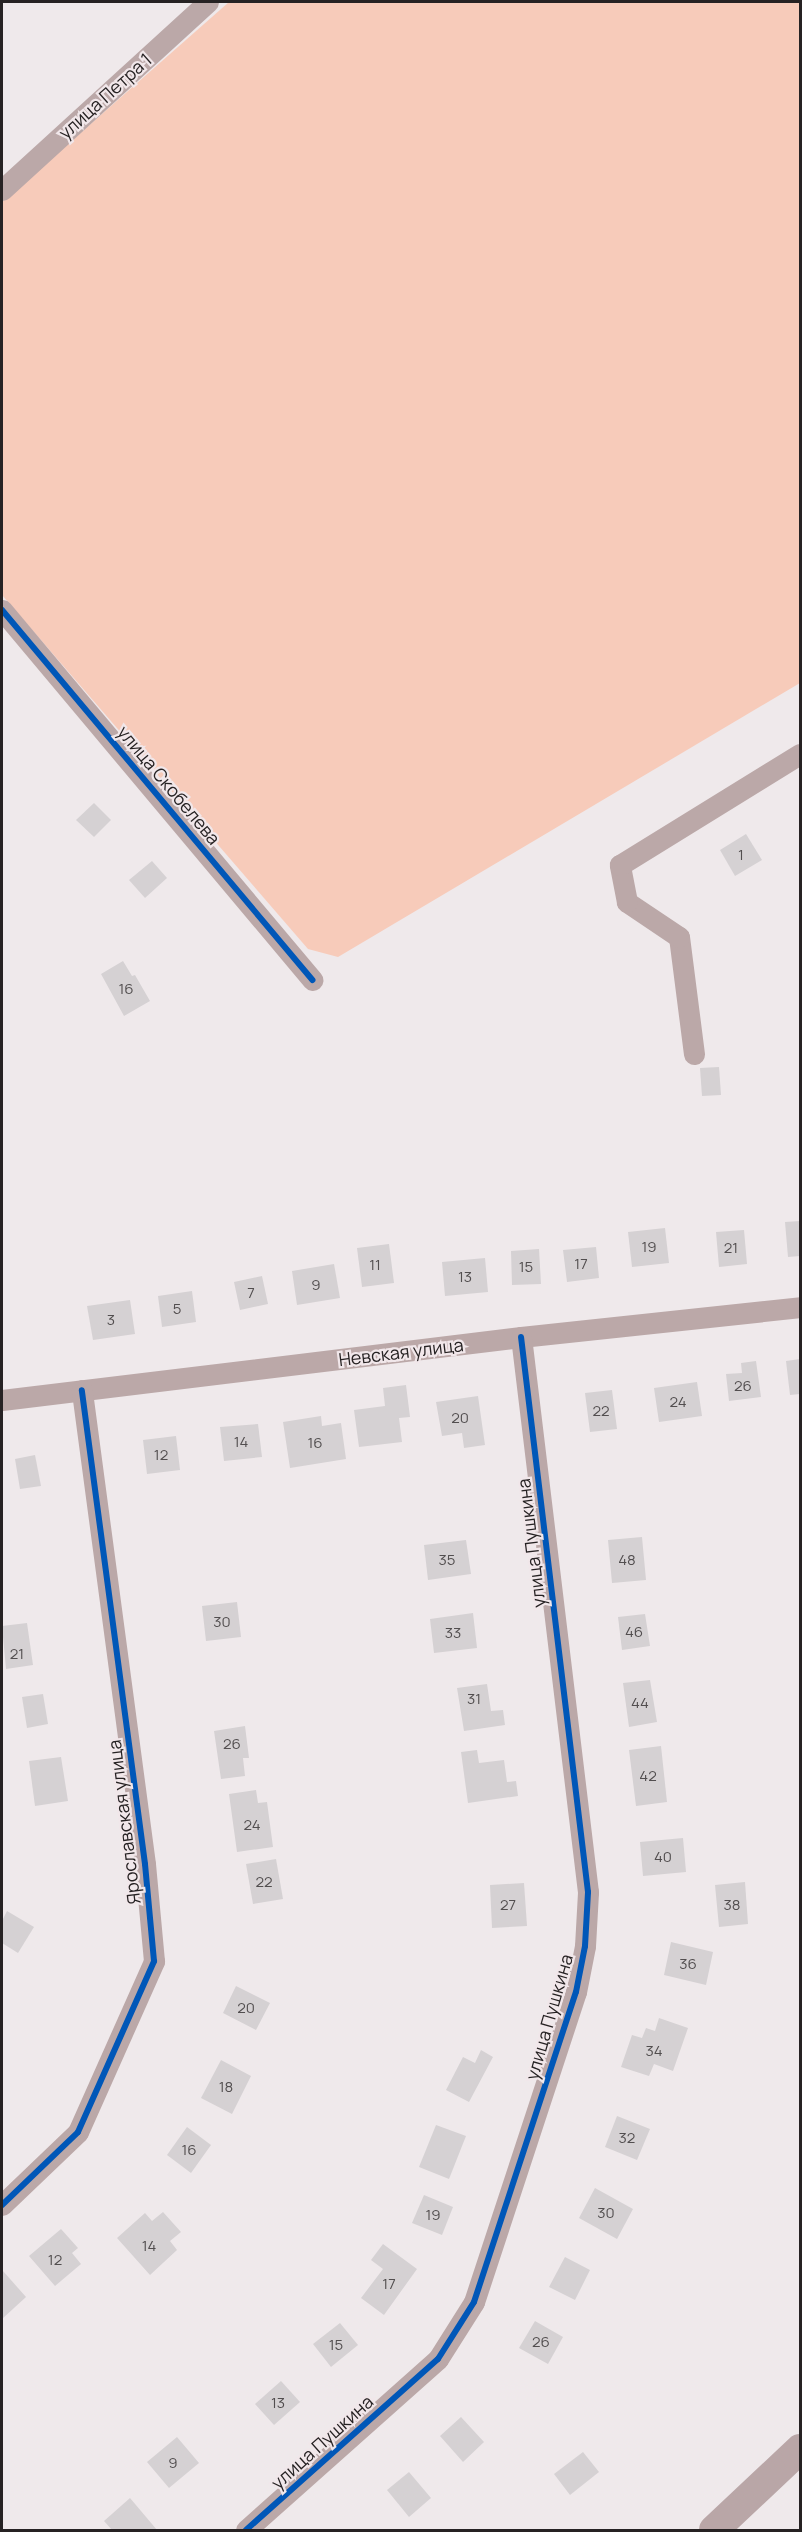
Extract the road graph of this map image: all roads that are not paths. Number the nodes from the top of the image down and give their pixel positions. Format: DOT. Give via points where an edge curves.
graph roads {
  1 [pos="208,2"];
  2 [pos="2,190"];
  3 [pos="2,610"];
  4 [pos="801,754"];
  5 [pos="313,980"];
  6 [pos="694,1054"];
  7 [pos="801,1307"];
  8 [pos="521,1337"];
  9 [pos="82,1390"];
  10 [pos="2,1400"];
  11 [pos="2,2205"];
  12 [pos="801,2449"];
  13 [pos="246,2530"];
  14 [pos="714,2530"];
  1 -- 2 [label="street, улица Петра 1"];
  3 -- 5 [label="street, улица Скобелева"];
  4 -- 6 [label="street" via="620,865 627,902 679,937"];
  7 -- 8 [label="street, Невская улица"];
  8 -- 9 [label="street, Невская улица"];
  8 -- 13 [label="street, улица Пушкина" via="588,1892 585,1946 576,1992 478,2291 468,2311 438,2358"];
  9 -- 10 [label="street, Невская улица"];
  9 -- 11 [label="street, Ярославская улица" via="146,1864 154,1961 78,2132"];
  12 -- 14 [label="main road"];
}
